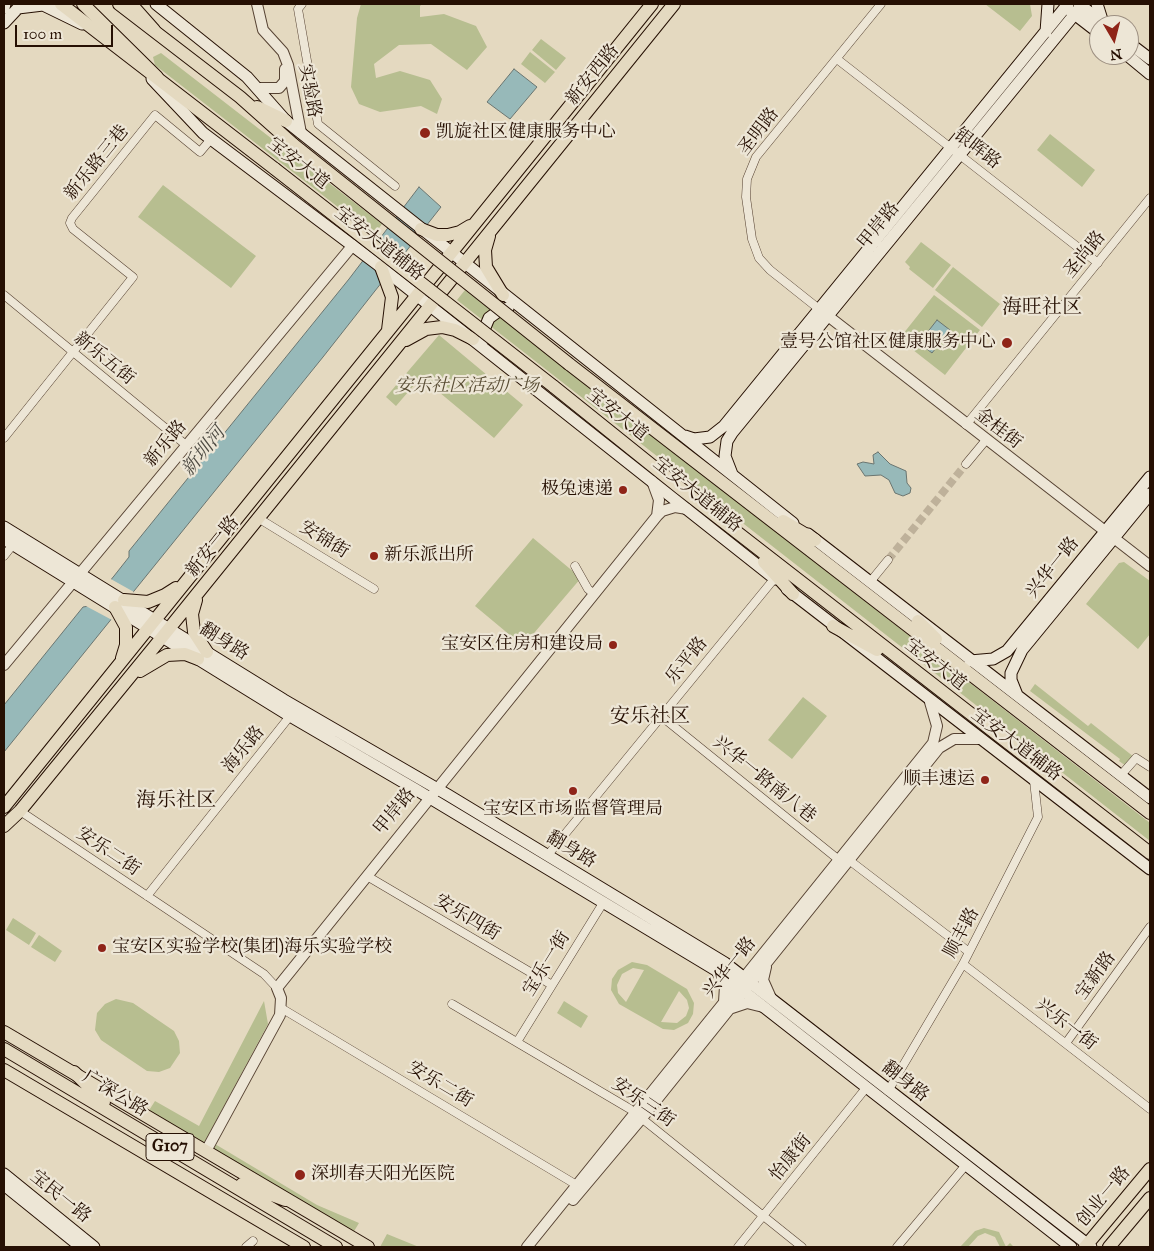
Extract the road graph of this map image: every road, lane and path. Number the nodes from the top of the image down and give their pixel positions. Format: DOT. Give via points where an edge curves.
graph roads {
  1 [pos="5,4"];
  2 [pos="42,4"];
  3 [pos="61,4"];
  4 [pos="84,4"];
  5 [pos="119,4"];
  6 [pos="131,4"];
  7 [pos="156,4"];
  8 [pos="251,4"];
  9 [pos="257,4"];
  10 [pos="302,4"];
  11 [pos="652,4"];
  12 [pos="674,4"];
  13 [pos="882,4"];
  14 [pos="1048,4"];
  15 [pos="1073,6"];
  16 [pos="4,8"];
  17 [pos="1089,19"];
  18 [pos="4,23"];
  19 [pos="1089,27"];
  20 [pos="154,30"];
  21 [pos="98,32"];
  22 [pos="1046,32"];
  23 [pos="1057,35"];
  24 [pos="837,59"];
  25 [pos="1145,59"];
  26 [pos="138,64"];
  27 [pos="1150,74"];
  28 [pos="157,77"];
  29 [pos="259,88"];
  30 [pos="240,97"];
  31 [pos="286,121"];
  32 [pos="301,133"];
  33 [pos="211,139"];
  34 [pos="955,151"];
  35 [pos="394,186"];
  36 [pos="1150,198"];
  37 [pos="483,215"];
  38 [pos="496,223"];
  39 [pos="425,232"];
  40 [pos="353,245"];
  41 [pos="452,254"];
  42 [pos="464,263"];
  43 [pos="1098,263"];
  44 [pos="381,267"];
  45 [pos="433,276"];
  46 [pos="392,280"];
  47 [pos="445,286"];
  48 [pos="4,295"];
  49 [pos="503,295"];
  50 [pos="418,296"];
  51 [pos="430,305"];
  52 [pos="520,308"];
  53 [pos="824,312"];
  54 [pos="388,333"];
  55 [pos="473,339"];
  56 [pos="398,346"];
  57 [pos="793,350"];
  58 [pos="72,352"];
  59 [pos="489,352"];
  60 [pos="966,425"];
  61 [pos="681,435"];
  62 [pos="4,438"];
  63 [pos="986,440"];
  64 [pos="186,445"];
  65 [pos="966,464"];
  66 [pos="734,477"];
  67 [pos="1150,477"];
  68 [pos="652,481"];
  69 [pos="734,491"];
  70 [pos="1150,494"];
  71 [pos="687,509"];
  72 [pos="715,515"];
  73 [pos="657,516"];
  74 [pos="258,518"];
  75 [pos="4,527"];
  76 [pos="1110,534"];
  77 [pos="12,540"];
  78 [pos="815,540"];
  79 [pos="4,556"];
  80 [pos="888,560"];
  81 [pos="575,566"];
  82 [pos="1150,566"];
  83 [pos="189,577"];
  84 [pos="80,579"];
  85 [pos="774,579"];
  86 [pos="870,582"];
  87 [pos="202,588"];
  88 [pos="374,589"];
  89 [pos="594,594"];
  90 [pos="793,594"];
  91 [pos="119,603"];
  92 [pos="132,612"];
  93 [pos="918,621"];
  94 [pos="152,623"];
  95 [pos="833,626"];
  96 [pos="166,632"];
  97 [pos="203,655"];
  98 [pos="120,664"];
  99 [pos="4,665"];
  100 [pos="968,665"];
  101 [pos="126,681"];
  102 [pos="938,690"];
  103 [pos="1017,697"];
  104 [pos="930,702"];
  105 [pos="290,716"];
  106 [pos="661,716"];
  107 [pos="980,739"];
  108 [pos="1150,767"];
  109 [pos="1121,775"];
  110 [pos="1034,781"];
  111 [pos="434,793"];
  112 [pos="1150,798"];
  113 [pos="5,805"];
  114 [pos="20,811"];
  115 [pos="1150,813"];
  116 [pos="4,826"];
  117 [pos="4,835"];
  118 [pos="1150,853"];
  119 [pos="547,856"];
  120 [pos="844,860"];
  121 [pos="1150,869"];
  122 [pos="367,876"];
  123 [pos="147,896"];
  124 [pos="603,902"];
  125 [pos="1150,927"];
  126 [pos="969,952"];
  127 [pos="767,956"];
  128 [pos="715,964"];
  129 [pos="963,964"];
  130 [pos="552,985"];
  131 [pos="744,985"];
  132 [pos="277,988"];
  133 [pos="452,1004"];
  134 [pos="723,1005"];
  135 [pos="770,1005"];
  136 [pos="281,1008"];
  137 [pos="724,1016"];
  138 [pos="4,1032"];
  139 [pos="516,1042"];
  140 [pos="1066,1044"];
  141 [pos="4,1049"];
  142 [pos="4,1070"];
  143 [pos="74,1072"];
  144 [pos="866,1088"];
  145 [pos="888,1091"];
  146 [pos="1150,1109"];
  147 [pos="116,1115"];
  148 [pos="639,1116"];
  149 [pos="206,1151"];
  150 [pos="965,1166"];
  151 [pos="1150,1169"];
  152 [pos="4,1174"];
  153 [pos="215,1174"];
  154 [pos="4,1185"];
  155 [pos="580,1187"];
  156 [pos="1150,1198"];
  157 [pos="285,1200"];
  158 [pos="763,1216"];
  159 [pos="275,1230"];
  160 [pos="252,1241"];
  161 [pos="1088,1246"];
  162 [pos="81,1247"];
  163 [pos="94,1247"];
  164 [pos="246,1247"];
  165 [pos="292,1247"];
  166 [pos="304,1247"];
  167 [pos="336,1247"];
  168 [pos="368,1247"];
  169 [pos="527,1247"];
  170 [pos="534,1247"];
  171 [pos="738,1247"];
  172 [pos="802,1247"];
  173 [pos="898,1247"];
  174 [pos="1071,1247"];
  175 [pos="1109,1247"];
  1 -- 16 [label="main road"];
  2 -- 18 [label="main road" via="18,8"];
  2 -- 21 [label="main road"];
  3 -- 21 [label="main road, 宝安大道"];
  4 -- 28 [label="main road"];
  5 -- 20 [label="main road, 宝安大道"];
  6 -- 20 [label="main road"];
  7 -- 29 [label="main road, 宝安大道辅路"];
  8 -- 29 [label="street, 实验路" via="258,34 280,57 286,74 279,88"];
  9 -- 32 [label="street, 实验路" via="263,30 283,52 288,65"];
  10 -- 35 [label="street" via="298,9 318,124"];
  11 -- 37 [label="main road, 新安西路"];
  12 -- 38 [label="main road, 新安西路"];
  13 -- 24 [label="street, 圣明路"];
  14 -- 22 [label="main road"];
  15 -- 17 [label="main road"];
  15 -- 22 [label="main road, 甲岸路"];
  15 -- 23 [label="main road, 甲岸路"];
  19 -- 23 [label="main road" via="1074,26"];
  20 -- 30 [label="main road, 宝安大道"];
  21 -- 26 [label="main road, 宝安大道"];
  22 -- 34 [label="main road, 甲岸路"];
  23 -- 34 [label="main road, 甲岸路"];
  24 -- 34 [label="street, 银晖路"];
  24 -- 53 [label="street, 圣明路" via="756,158 746,185 752,240 759,258"];
  25 -- 27 [label="main road"];
  26 -- 28 [label="main road, 宝安大道"];
  26 -- 33 [label="main road, 宝安大道辅路"];
  28 -- 72 [label="main road, 宝安大道, bridge"];
  29 -- 31 [label="main road, 宝安大道辅路"];
  30 -- 31 [label="main road"];
  30 -- 69 [label="main road, 宝安大道, bridge" via="294,145"];
  31 -- 32 [label="main road, 宝安大道辅路"];
  32 -- 39 [label="main road, 宝安大道辅路"];
  33 -- 40 [label="main road, 宝安大道辅路"];
  33 -- 58 [label="street, 新乐路三巷" via="200,152 155,115 72,218 73,229 133,277"];
  34 -- 43 [label="street, 银晖路"];
  34 -- 53 [label="main road, 甲岸路"];
  36 -- 43 [label="street, 圣尚路"];
  37 -- 39 [label="main road" via="454,234"];
  37 -- 41 [label="main road, 新安西路"];
  38 -- 42 [label="main road, 新安西路"];
  38 -- 49 [label="main road" via="488,238 485,261"];
  39 -- 41 [label="main road, 宝安大道辅路"];
  40 -- 44 [label="main road, 宝安大道辅路"];
  40 -- 64 [label="street, 新乐路"];
  41 -- 42 [label="main road, 宝安大道辅路"];
  41 -- 45 [label="main road, 新安西路"];
  42 -- 47 [label="main road, 新安西路"];
  42 -- 49 [label="main road, 宝安大道辅路"];
  43 -- 60 [label="street, 圣尚路"];
  44 -- 46 [label="main road"];
  45 -- 50 [label="main road, 新安一路"];
  46 -- 50 [label="main road, 宝安大道辅路"];
  46 -- 54 [label="main road"];
  47 -- 51 [label="main road, 新安一路"];
  48 -- 58 [label="street, 新乐五街"];
  49 -- 52 [label="main road, 宝安大道辅路"];
  50 -- 51 [label="main road, 宝安大道辅路"];
  50 -- 54 [label="main road, 新安一路"];
  51 -- 55 [label="main road, 宝安大道辅路"];
  51 -- 56 [label="main road, 新安一路"];
  52 -- 59 [label="main road" via="500,310 489,318 484,330"];
  52 -- 61 [label="main road, 宝安大道辅路"];
  53 -- 57 [label="main road, 甲岸路"];
  53 -- 60 [label="street, 金桂街"];
  54 -- 83 [label="main road, 新安一路"];
  55 -- 56 [label="main road" via="455,330 436,328 420,332"];
  55 -- 59 [label="main road, 宝安大道辅路"];
  56 -- 74 [label="main road, 新安一路"];
  57 -- 61 [label="main road, 甲岸路" via="717,432 703,438"];
  57 -- 66 [label="main road, 甲岸路" via="727,441 724,456"];
  58 -- 62 [label="street"];
  58 -- 64 [label="street, 新乐五街"];
  59 -- 68 [label="main road, 宝安大道辅路"];
  60 -- 63 [label="street, 金桂街"];
  61 -- 66 [label="main road, 宝安大道辅路"];
  63 -- 65 [label="street"];
  63 -- 76 [label="street, 金桂街"];
  64 -- 84 [label="street, 新乐路"];
  66 -- 78 [label="main road, 宝安大道辅路"];
  67 -- 76 [label="main road, 兴华一路"];
  68 -- 71 [label="main road, 宝安大道辅路"];
  68 -- 73 [label="street" via="659,500"];
  69 -- 78 [label="main road"];
  69 -- 100 [label="main road, 宝安大道"];
  70 -- 76 [label="main road, 兴华一路"];
  71 -- 73 [label="street" via="675,507"];
  71 -- 85 [label="main road, 宝安大道辅路"];
  72 -- 90 [label="main road" via="774,571"];
  72 -- 102 [label="main road, 宝安大道"];
  73 -- 89 [label="street, 甲岸路"];
  74 -- 87 [label="main road, 新安一路"];
  74 -- 88 [label="street, 安锦街"];
  75 -- 77 [label="main road"];
  76 -- 82 [label="street, 金桂街"];
  76 -- 100 [label="main road, 兴华一路" via="1007,651 993,659"];
  76 -- 103 [label="main road, 兴华一路" via="1016,658 1011,680"];
  77 -- 79 [label="street"];
  77 -- 84 [label="main road"];
  78 -- 86 [label="main road, 宝安大道辅路"];
  80 -- 86 [label="street"];
  81 -- 89 [label="street"];
  83 -- 92 [label="main road" via="166,596"];
  83 -- 94 [label="main road, 新安一路"];
  84 -- 91 [label="main road"];
  84 -- 99 [label="street, 新乐路"];
  85 -- 90 [label="main road, 宝安大道辅路"];
  85 -- 106 [label="street, 乐平路"];
  86 -- 93 [label="main road, 宝安大道辅路"];
  87 -- 96 [label="main road, 新安一路"];
  87 -- 97 [label="main road" via="194,602 192,623"];
  89 -- 111 [label="street, 甲岸路"];
  90 -- 95 [label="main road, 宝安大道辅路"];
  91 -- 92 [label="main road"];
  91 -- 92 [label="main road"];
  92 -- 94 [label="main road, 翻身路"];
  92 -- 98 [label="main road"];
  93 -- 100 [label="main road"];
  94 -- 96 [label="main road, 翻身路"];
  94 -- 98 [label="main road, 新安一路"];
  95 -- 102 [label="main road"];
  95 -- 104 [label="main road, 宝安大道辅路"];
  96 -- 97 [label="main road, 翻身路"];
  96 -- 101 [label="main road, 新安一路"];
  97 -- 101 [label="main road" via="167,655"];
  97 -- 105 [label="main road, 翻身路"];
  97 -- 111 [label="main road, 翻身路" via="284,700"];
  98 -- 113 [label="main road, 新安一路"];
  100 -- 103 [label="main road"];
  100 -- 115 [label="main road, 宝安大道"];
  101 -- 114 [label="main road, 新安一路"];
  102 -- 118 [label="main road, 宝安大道"];
  103 -- 109 [label="main road"];
  104 -- 107 [label="main road, 宝安大道辅路"];
  104 -- 120 [label="street, 兴华一路" via="937,726 933,743"];
  105 -- 111 [label="main road, 翻身路"];
  105 -- 123 [label="street, 海乐路"];
  106 -- 119 [label="street, 乐平路"];
  106 -- 120 [label="street, 兴华一路南八巷"];
  107 -- 110 [label="main road, 宝安大道辅路"];
  107 -- 120 [label="street, 兴华一路" via="954,739 939,748"];
  108 -- 109 [label="street" via="1136,758"];
  109 -- 112 [label="main road"];
  110 -- 121 [label="main road, 宝安大道辅路"];
  110 -- 126 [label="street, 顺丰路" via="1038,818"];
  111 -- 119 [label="main road, 翻身路"];
  111 -- 122 [label="street, 甲岸路"];
  111 -- 124 [label="main road, 翻身路"];
  114 -- 116 [label="main road, 新安一路"];
  114 -- 117 [label="main road"];
  114 -- 123 [label="street, 安乐二街"];
  119 -- 128 [label="main road, 翻身路"];
  120 -- 126 [label="street, 兴华一路南八巷"];
  120 -- 127 [label="street, 兴华一路"];
  122 -- 130 [label="street, 安乐四街"];
  122 -- 132 [label="street, 甲岸路"];
  123 -- 132 [label="street, 安乐二街" via="264,974"];
  124 -- 128 [label="main road, 翻身路"];
  124 -- 130 [label="street, 宝乐一街"];
  125 -- 140 [label="street, 宝新路"];
  126 -- 129 [label="street, 顺丰路"];
  127 -- 128 [label="street" via="745,967"];
  127 -- 131 [label="street, 兴华一路"];
  127 -- 135 [label="street" via="763,980"];
  128 -- 131 [label="main road, 翻身路"];
  128 -- 134 [label="street" via="725,986"];
  129 -- 140 [label="street, 兴乐一街"];
  129 -- 145 [label="street, 顺丰路"];
  130 -- 139 [label="street, 宝乐一街"];
  131 -- 134 [label="street, 兴华一路"];
  131 -- 135 [label="main road, 翻身路"];
  131 -- 137 [label="street, 兴华一路"];
  132 -- 136 [label="street"];
  133 -- 139 [label="street, 安乐三街"];
  134 -- 148 [label="street, 兴华一路"];
  135 -- 137 [label="street" via="746,1003 736,1006"];
  135 -- 144 [label="main road, 翻身路"];
  135 -- 145 [label="main road, 翻身路"];
  136 -- 149 [label="street"];
  136 -- 155 [label="street, 安乐二街"];
  137 -- 148 [label="street, 兴华一路"];
  138 -- 143 [label="main road"];
  139 -- 148 [label="street, 安乐三街"];
  140 -- 146 [label="street, 兴乐一街"];
  141 -- 147 [label="main road, 广深公路 / G107"];
  142 -- 159 [label="main road, 广深公路 / G107"];
  143 -- 147 [label="main road"];
  143 -- 149 [label="main road"];
  144 -- 150 [label="main road, 翻身路"];
  144 -- 158 [label="street, 怡康街"];
  145 -- 161 [label="main road, 翻身路"];
  147 -- 153 [label="main road, 广深公路 / G107"];
  148 -- 155 [label="street, 兴华一路"];
  148 -- 158 [label="street, 安乐三街"];
  149 -- 157 [label="main road"];
  150 -- 173 [label="street"];
  150 -- 174 [label="main road, 翻身路"];
  151 -- 161 [label="main road, 创业一路"];
  152 -- 163 [label="main road, 宝民一路"];
  153 -- 157 [label="main road"];
  153 -- 167 [label="main road, 广深公路 / G107"];
  154 -- 162 [label="main road, 宝民一路"];
  155 -- 169 [label="street, 兴华一路"];
  155 -- 170 [label="street, 兴华一路"];
  156 -- 175 [label="main road, 创业一路"];
  157 -- 168 [label="main road"];
  158 -- 171 [label="street, 怡康街"];
  158 -- 172 [label="street, 安乐三街"];
  159 -- 165 [label="main road"];
  159 -- 166 [label="main road, 广深公路 / G107"];
  160 -- 164 [label="street"];
}
